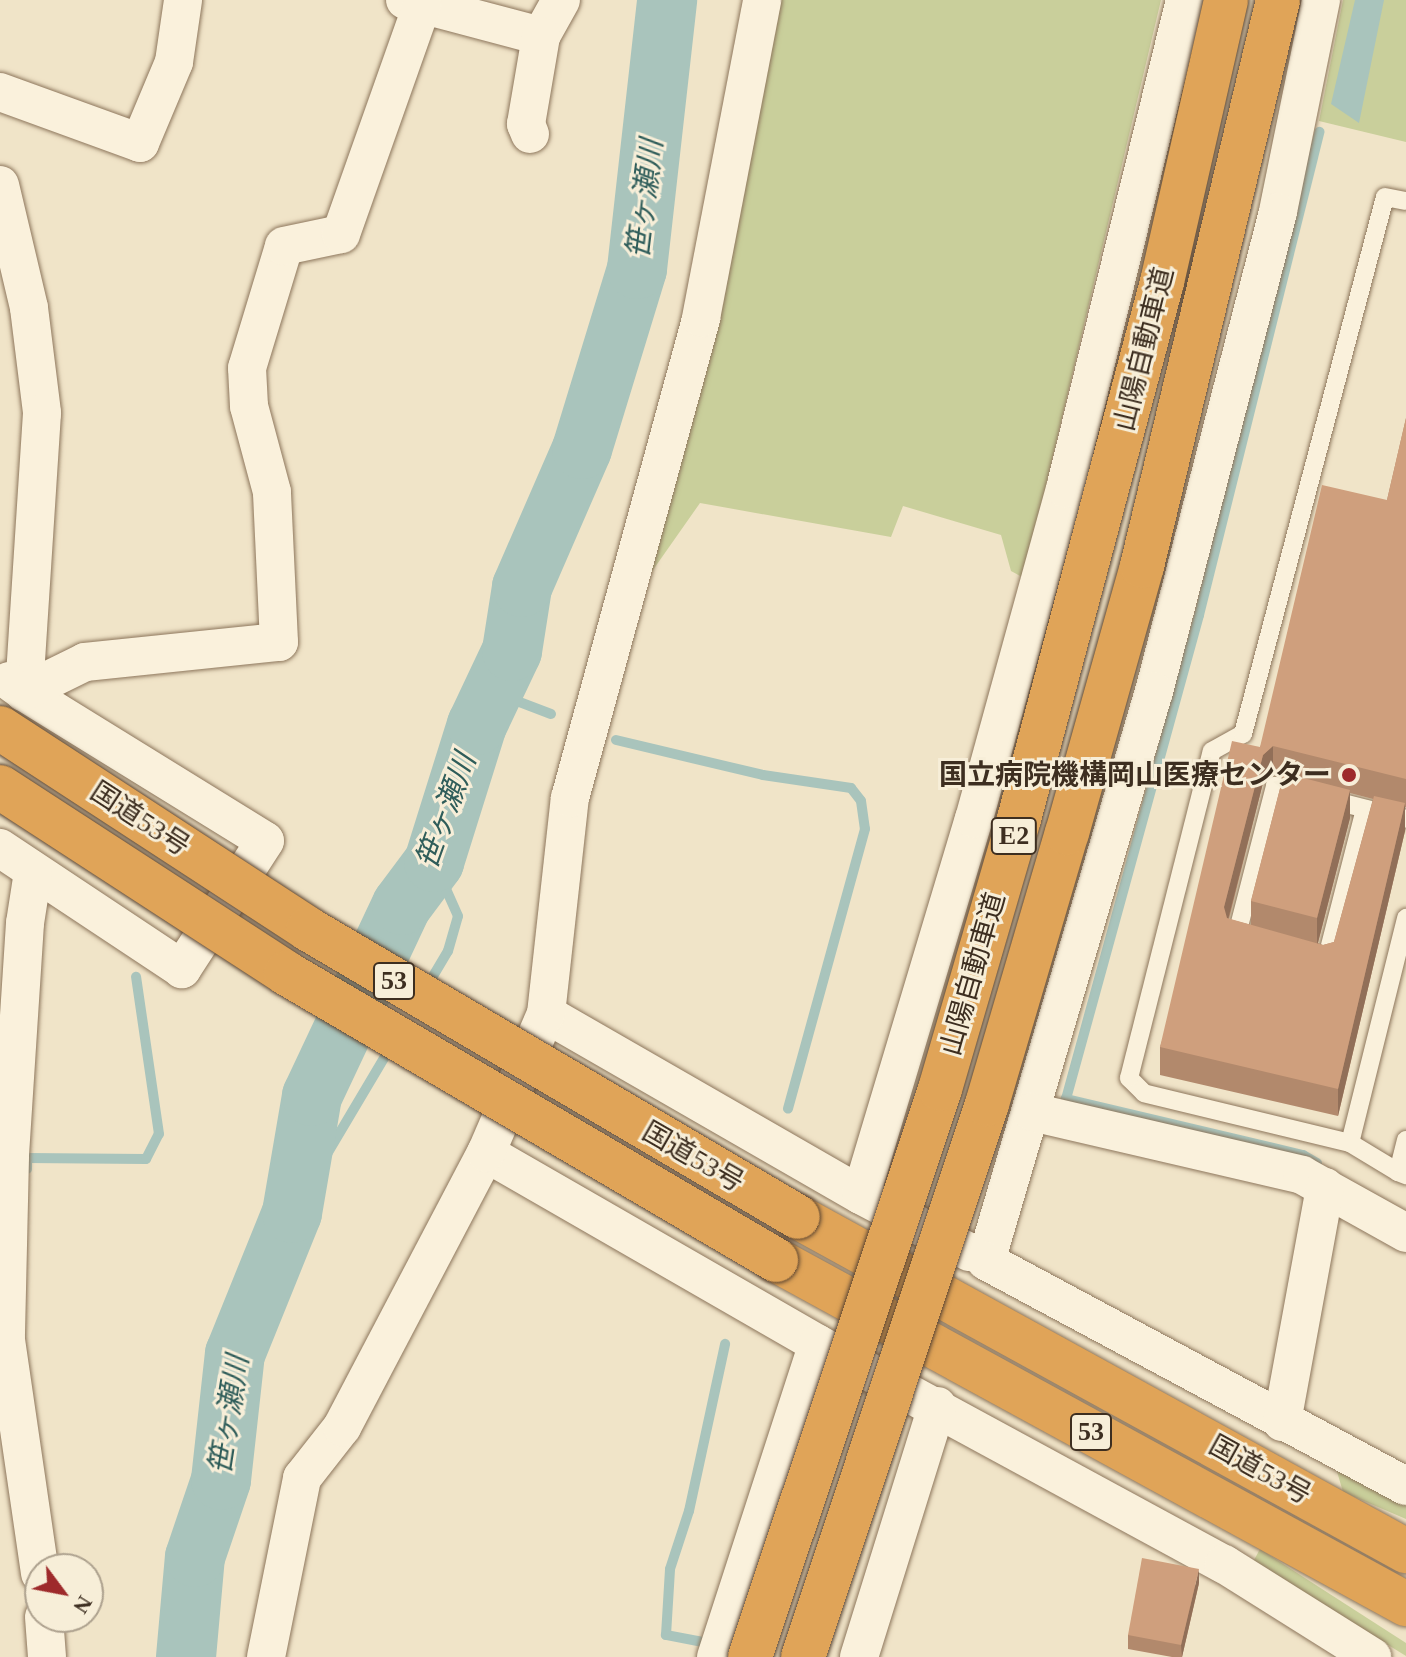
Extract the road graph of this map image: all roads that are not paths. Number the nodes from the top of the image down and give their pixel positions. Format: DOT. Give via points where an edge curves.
graph roads {
  1 [pos="183,0"];
  2 [pos="561,0"];
  3 [pos="762,0"];
  4 [pos="1185,0"];
  5 [pos="1226,0"];
  6 [pos="1278,0"];
  7 [pos="1321,0"];
  8 [pos="414,2"];
  9 [pos="541,36"];
  10 [pos="0,92"];
  11 [pos="530,134"];
  12 [pos="0,185"];
  13 [pos="1406,201"];
  14 [pos="12,683"];
  15 [pos="0,728"];
  16 [pos="0,787"];
  17 [pos="1365,809"];
  18 [pos="1406,819"];
  19 [pos="0,848"];
  20 [pos="33,872"];
  21 [pos="1406,918"];
  22 [pos="1266,946"];
  23 [pos="1296,953"];
  24 [pos="546,1014"];
  25 [pos="1032,1112"];
  26 [pos="1406,1140"];
  27 [pos="1350,1143"];
  28 [pos="773,1144"];
  29 [pos="486,1153"];
  30 [pos="1402,1174"];
  31 [pos="1325,1187"];
  32 [pos="861,1195"];
  33 [pos="1406,1233"];
  34 [pos="986,1261"];
  35 [pos="713,1285"];
  36 [pos="818,1344"];
  37 [pos="937,1406"];
  38 [pos="1282,1422"];
  39 [pos="1406,1486"];
  40 [pos="1326,1506"];
  41 [pos="1406,1536"];
  42 [pos="1406,1551"];
  43 [pos="37,1553"];
  44 [pos="1406,1604"];
  45 [pos="45,1633"];
  46 [pos="47,1657"];
  47 [pos="266,1657"];
  48 [pos="716,1657"];
  49 [pos="750,1657"];
  50 [pos="803,1657"];
  51 [pos="859,1657"];
  52 [pos="1372,1657"];
  1 -- 10 [label="street" via="174,62 140,143"];
  2 -- 9 [label="street"];
  3 -- 24 [label="street" via="701,318 570,798"];
  4 -- 32 [label="street" via="1065,489 974,819"];
  5 -- 49 [label="highway, 山陽自動車道 / E2, bridge" via="1158,297 1019,819 920,1149"];
  6 -- 50 [label="highway, 山陽自動車道 / E2, bridge" via="1142,566 1067,833 978,1134"];
  7 -- 25 [label="street" via="1278,212 1154,691"];
  8 -- 9 [label="street"];
  8 -- 14 [label="street" via="341,234 284,246 247,368 249,406 272,492 279,642 85,662"];
  9 -- 11 [label="street" via="526,124"];
  12 -- 14 [label="street" via="29,308 42,413"];
  13 -- 27 [label="lane" via="1385,197 1243,734 1212,751 1129,1078 1144,1093"];
  14 -- 20 [label="street" via="265,841 182,969"];
  15 -- 40 [label="highway, 国道53号 / 53, bridge" via="308,929 798,1217"];
  16 -- 44 [label="highway, 国道53号 / 53, bridge" via="286,973 776,1260"];
  17 -- 18 [label="lane"];
  17 -- 22 [label="lane" via="1275,786 1236,938"];
  17 -- 23 [label="lane" via="1326,961"];
  19 -- 20 [label="street"];
  20 -- 43 [label="street" via="10,1157 6,1340"];
  21 -- 27 [label="lane"];
  24 -- 28 [label="street"];
  24 -- 29 [label="street"];
  25 -- 31 [label="street" via="1302,1175"];
  25 -- 34 [label="street"];
  26 -- 30 [label="lane"];
  27 -- 30 [label="lane"];
  28 -- 32 [label="street"];
  28 -- 35 [label="street"];
  29 -- 35 [label="street"];
  29 -- 47 [label="street" via="342,1427 302,1478"];
  31 -- 33 [label="street"];
  31 -- 38 [label="street"];
  32 -- 34 [label="street"];
  34 -- 38 [label="street"];
  35 -- 36 [label="street"];
  36 -- 37 [label="street"];
  36 -- 48 [label="street"];
  37 -- 51 [label="street"];
  37 -- 52 [label="street" via="1224,1564"];
  38 -- 39 [label="street"];
  40 -- 41 [label="highway, 53"];
  40 -- 42 [label="highway, 国道53号 / 53"];
  45 -- 46 [label="street"];
}
